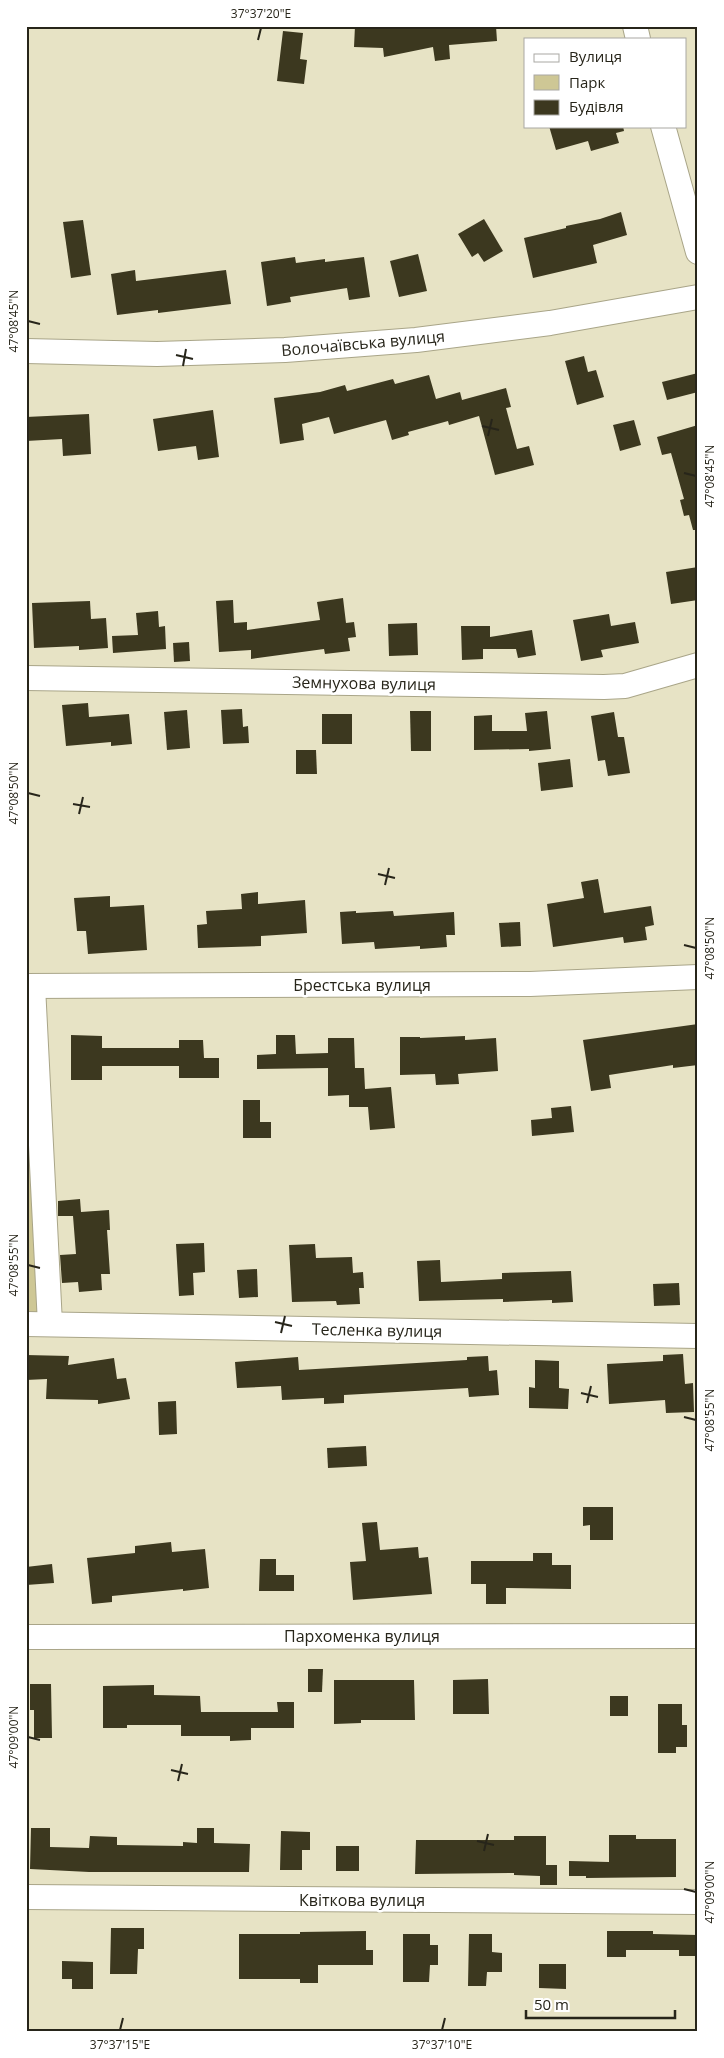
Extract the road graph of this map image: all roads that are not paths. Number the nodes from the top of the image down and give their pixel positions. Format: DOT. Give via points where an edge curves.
graph roads {
  1 [pos="634,26"];
  2 [pos="638,38"];
  3 [pos="664,128"];
  4 [pos="698,252"];
  5 [pos="698,297"];
  6 [pos="26,352"];
  7 [pos="698,664"];
  8 [pos="26,678"];
  9 [pos="698,977"];
  10 [pos="29,986"];
  11 [pos="26,1324"];
  12 [pos="50,1324"];
  13 [pos="698,1336"];
  14 [pos="698,1636"];
  15 [pos="26,1637"];
  16 [pos="26,1897"];
  17 [pos="698,1902"];
  1 -- 2 [label="street"];
  3 -- 4 [label="street"];
  5 -- 6 [label="street, Волочаївська вулиця" via="550,323 416,340 285,350 167,354"];
  7 -- 8 [label="street, Земнухова вулиця" via="625,686 604,687"];
  9 -- 10 [label="street, Брестська вулиця" via="530,984"];
  10 -- 12 [label="street"];
  11 -- 12 [label="street, Тесленка вулиця"];
  12 -- 13 [label="street, Тесленка вулиця"];
  14 -- 15 [label="street, Пархоменка вулиця"];
  16 -- 17 [label="street, Квіткова вулиця"];
}
